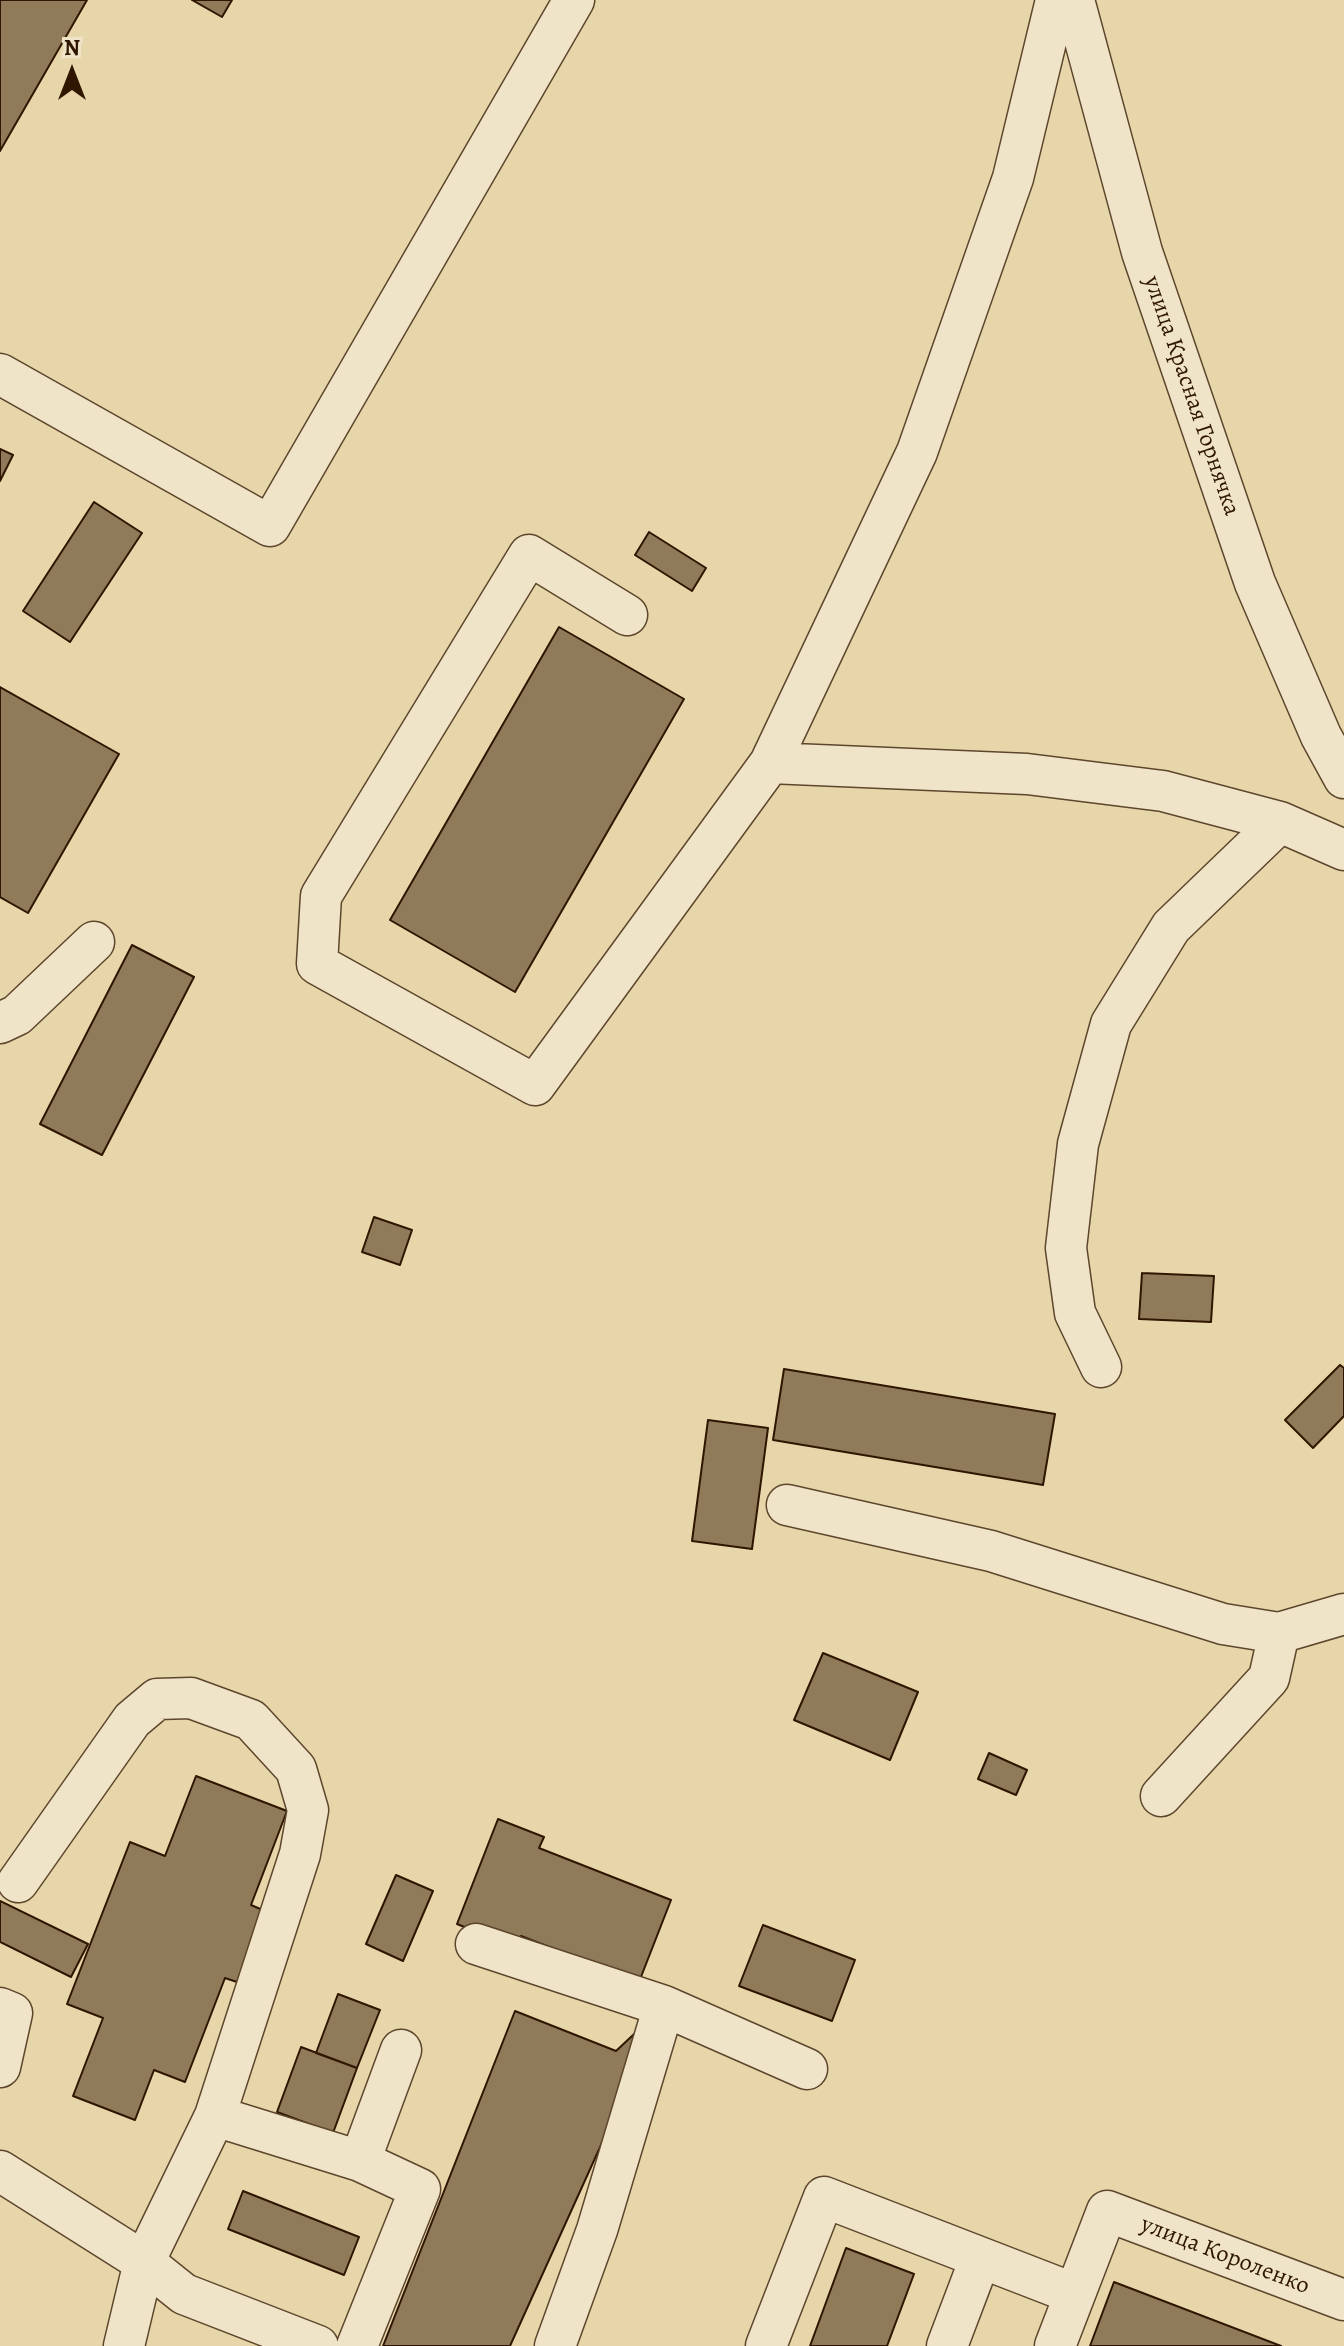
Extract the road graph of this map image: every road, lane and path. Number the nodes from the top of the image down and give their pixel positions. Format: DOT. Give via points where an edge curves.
graph roads {
  1 [pos="574,0"];
  2 [pos="1056,0"];
  3 [pos="1074,0"];
  4 [pos="0,374"];
  5 [pos="627,615"];
  6 [pos="770,763"];
  7 [pos="1344,778"];
  8 [pos="1280,822"];
  9 [pos="1344,850"];
  10 [pos="94,942"];
  11 [pos="0,1023"];
  12 [pos="1101,1367"];
  13 [pos="787,1505"];
  14 [pos="1344,1614"];
  15 [pos="1279,1633"];
  16 [pos="1161,1796"];
  17 [pos="18,1882"];
  18 [pos="476,1944"];
  19 [pos="664,2006"];
  20 [pos="0,2008"];
  21 [pos="401,2050"];
  22 [pos="0,2067"];
  23 [pos="807,2069"];
  24 [pos="215,2116"];
  25 [pos="360,2161"];
  26 [pos="0,2171"];
  27 [pos="980,2259"];
  28 [pos="144,2262"];
  29 [pos="1075,2294"];
  30 [pos="1344,2300"];
  31 [pos="124,2346"];
  32 [pos="318,2346"];
  33 [pos="357,2346"];
  34 [pos="555,2346"];
  35 [pos="766,2346"];
  36 [pos="947,2346"];
  37 [pos="1055,2346"];
  1 -- 4 [label="street" via="270,526"];
  2 -- 6 [label="street" via="1013,178 917,452"];
  3 -- 7 [label="street, улица Красная Горнячка" via="1142,252 1255,583"];
  5 -- 6 [label="street" via="529,555 321,896 317,964 535,1085"];
  6 -- 8 [label="street" via="1027,774 1163,791"];
  8 -- 9 [label="street"];
  8 -- 12 [label="street" via="1171,927 1111,1024 1078,1144 1066,1248 1075,1313"];
  10 -- 11 [label="street" via="17,1015"];
  13 -- 15 [label="street" via="991,1551 1223,1624"];
  14 -- 15 [label="street"];
  15 -- 16 [label="street" via="1269,1678"];
  17 -- 24 [label="street" via="132,1720 157,1699 191,1698 251,1720 296,1769 308,1810 300,1854"];
  18 -- 19 [label="street"];
  19 -- 23 [label="street"];
  19 -- 34 [label="street" via="597,2230"];
  20 -- 22 [label="street" via="12,2013"];
  21 -- 25 [label="street"];
  24 -- 25 [label="street"];
  24 -- 28 [label="street"];
  25 -- 33 [label="street" via="420,2189"];
  26 -- 28 [label="street"];
  27 -- 29 [label="street"];
  27 -- 35 [label="street" via="824,2197"];
  27 -- 36 [label="street"];
  28 -- 31 [label="street"];
  28 -- 32 [label="street" via="184,2294"];
  29 -- 30 [label="street, улица Короленко" via="1107,2211"];
  29 -- 37 [label="street"];
}
